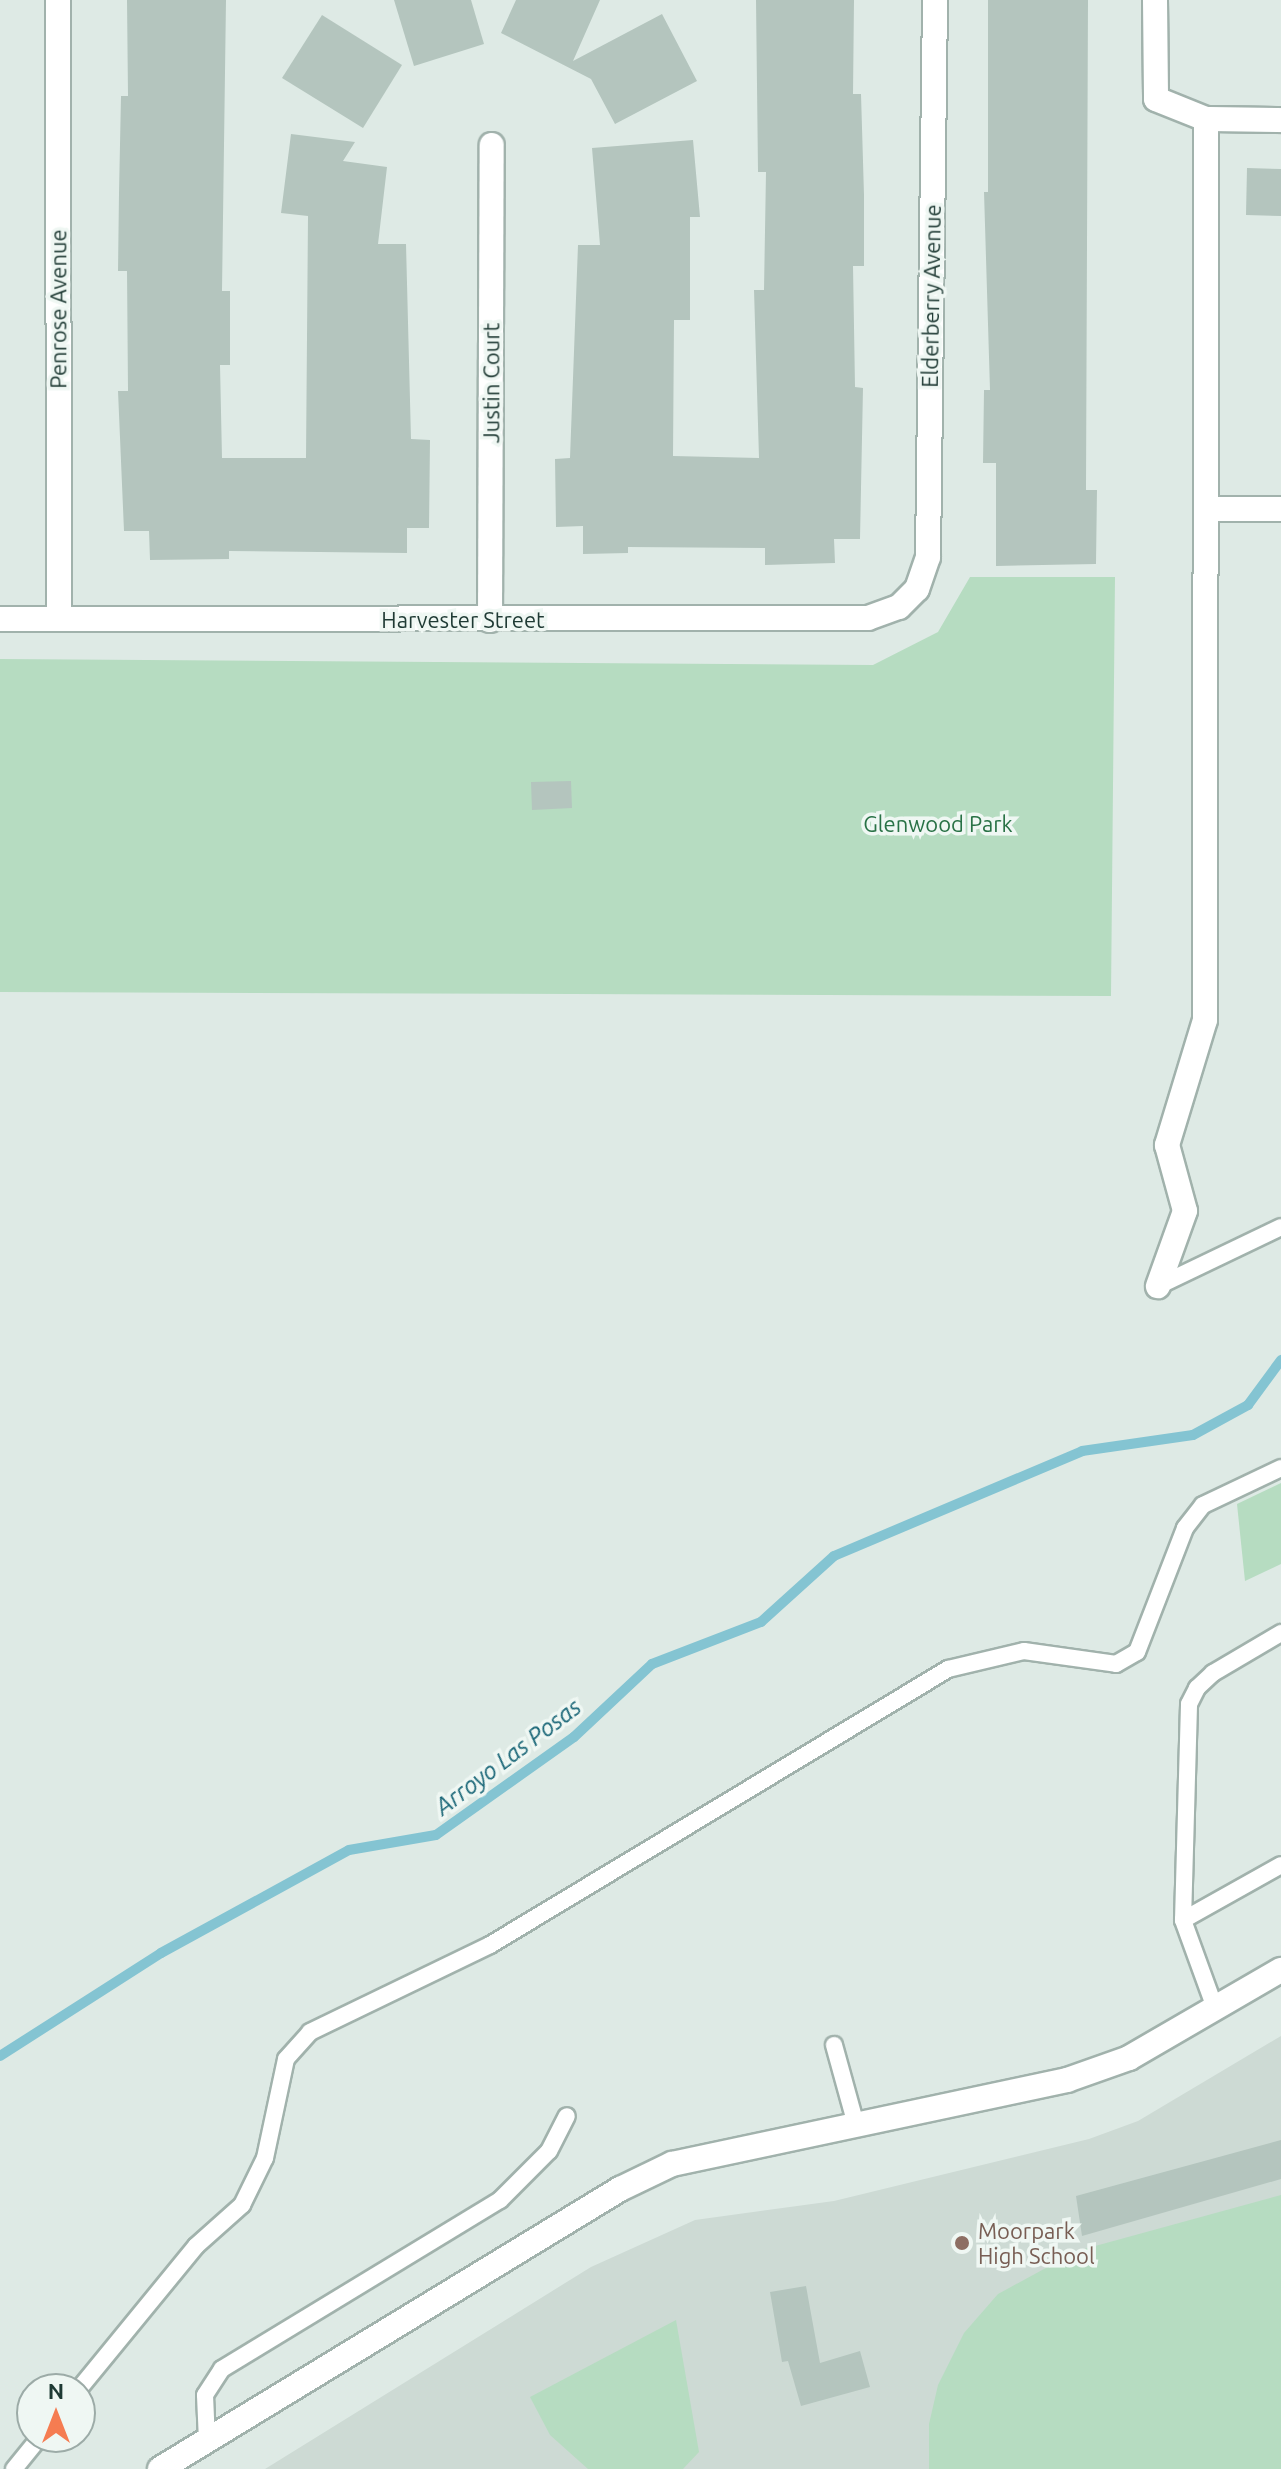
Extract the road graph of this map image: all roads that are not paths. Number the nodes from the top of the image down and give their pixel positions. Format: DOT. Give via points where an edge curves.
graph roads {
  1 [pos="58,0"];
  2 [pos="935,0"];
  3 [pos="1155,0"];
  4 [pos="1206,119"];
  5 [pos="1281,120"];
  6 [pos="492,145"];
  7 [pos="1207,509"];
  8 [pos="1281,509"];
  9 [pos="917,589"];
  10 [pos="0,619"];
  11 [pos="59,619"];
  12 [pos="490,620"];
  13 [pos="1281,1227"];
  14 [pos="1158,1286"];
  15 [pos="1281,1468"];
  16 [pos="1281,1633"];
  17 [pos="1281,1865"];
  18 [pos="1183,1920"];
  19 [pos="1281,1970"];
  20 [pos="1215,2008"];
  21 [pos="834,2045"];
  22 [pos="567,2116"];
  23 [pos="856,2125"];
  24 [pos="92,2373"];
  25 [pos="207,2441"];
  26 [pos="27,2453"];
  27 [pos="14,2469"];
  28 [pos="160,2469"];
  1 -- 11 [label="street, Penrose Avenue"];
  2 -- 9 [label="street, Elderberry Avenue" via="928,557"];
  3 -- 4 [label="street" via="1156,99"];
  4 -- 5 [label="street"];
  4 -- 7 [label="street"];
  6 -- 12 [label="street, Justin Court"];
  7 -- 8 [label="street"];
  7 -- 14 [label="street" via="1205,1020 1167,1145 1185,1211"];
  9 -- 12 [label="street, Harvester Street" via="899,607 868,618"];
  10 -- 11 [label="street, Harvester Street"];
  11 -- 12 [label="street, Harvester Street"];
  13 -- 14 [label="lane"];
  15 -- 24 [label="lane" via="1203,1505 1185,1528 1137,1652 1116,1664 1024,1651 948,1669 490,1945 310,2032 286,2059 265,2158 242,2205 196,2246"];
  16 -- 18 [label="lane" via="1213,1673 1189,1704"];
  17 -- 18 [label="lane"];
  18 -- 20 [label="lane"];
  19 -- 20 [label="street"];
  20 -- 23 [label="street" via="1129,2058 1067,2080"];
  21 -- 23 [label="lane"];
  22 -- 25 [label="lane" via="549,2151 500,2200 222,2369 205,2395"];
  23 -- 25 [label="street" via="672,2164 620,2189"];
  25 -- 28 [label="street"];
  26 -- 27 [label="lane"];
}
